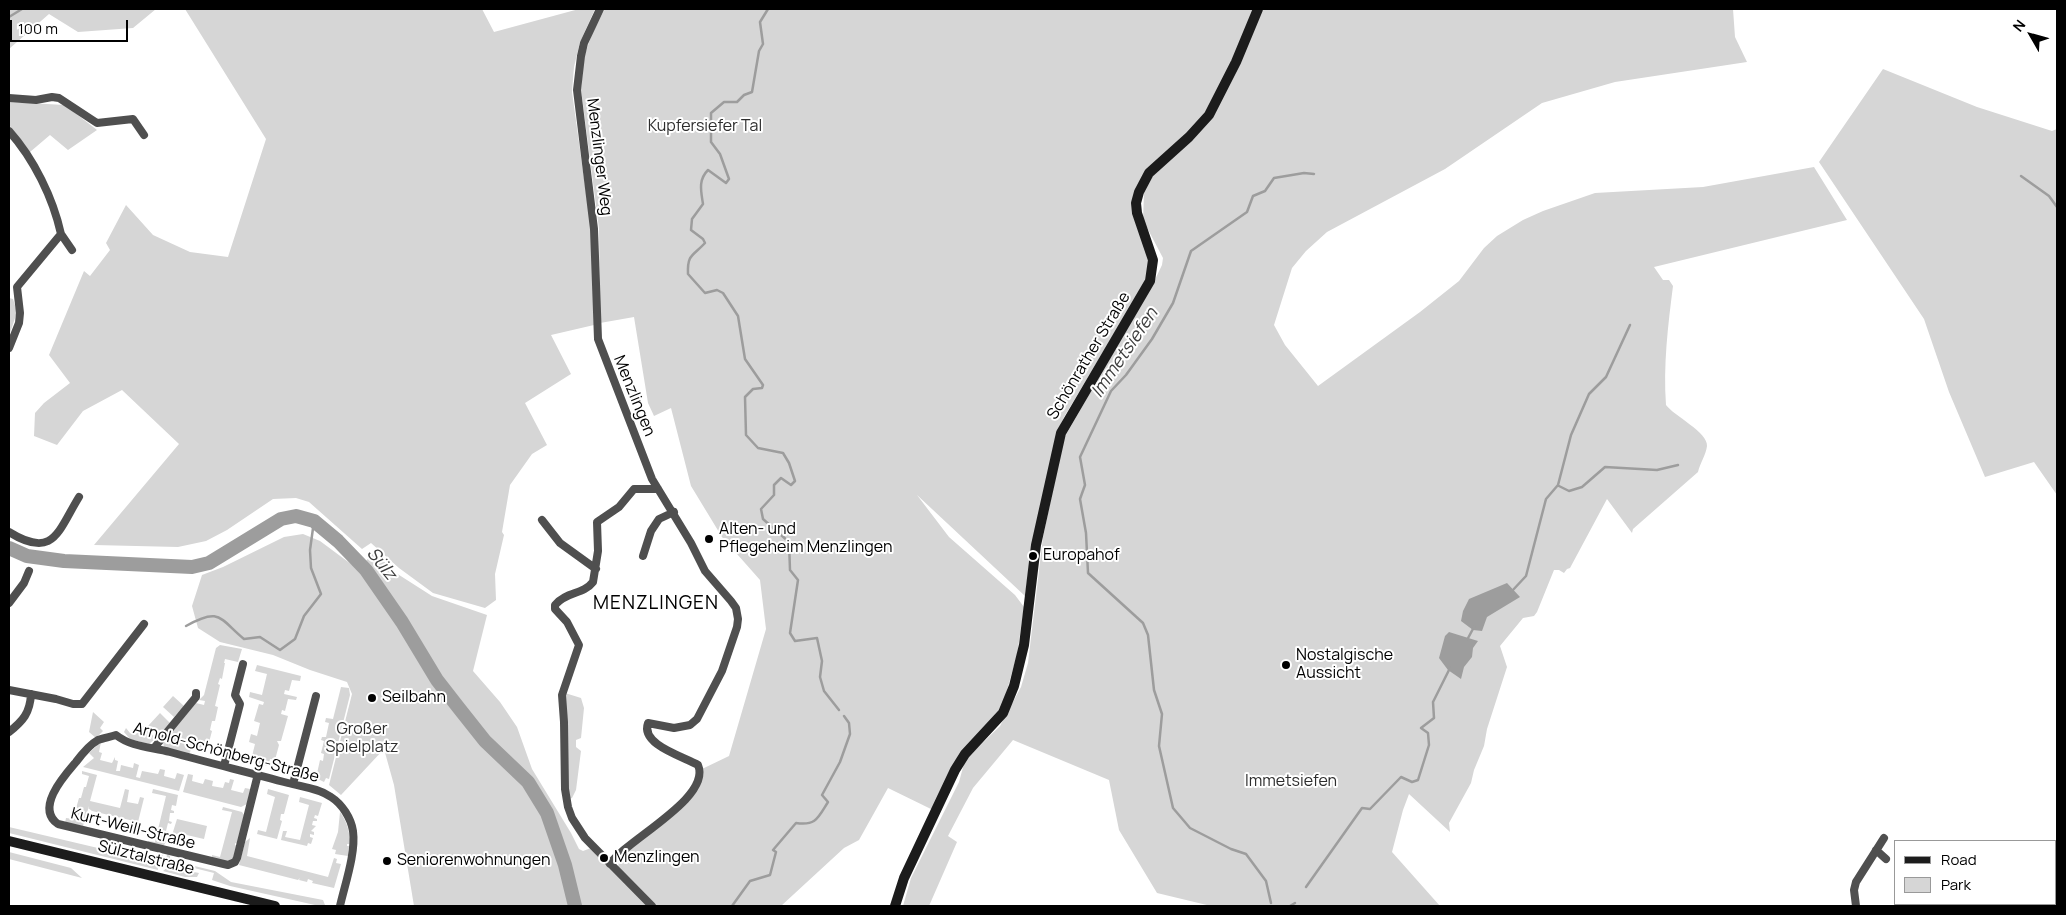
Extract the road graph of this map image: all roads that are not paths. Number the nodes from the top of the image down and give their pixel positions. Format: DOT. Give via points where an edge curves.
graph roads {
  1 [pos="600,9"];
  2 [pos="1258,9"];
  3 [pos="9,98"];
  4 [pos="9,131"];
  5 [pos="144,135"];
  6 [pos="60,234"];
  7 [pos="72,250"];
  8 [pos="596,312"];
  9 [pos="9,348"];
  10 [pos="658,489"];
  11 [pos="78,497"];
  12 [pos="674,512"];
  13 [pos="542,520"];
  14 [pos="9,532"];
  15 [pos="643,556"];
  16 [pos="596,569"];
  17 [pos="29,571"];
  18 [pos="9,603"];
  19 [pos="144,624"];
  20 [pos="243,664"];
  21 [pos="9,690"];
  22 [pos="31,694"];
  23 [pos="196,694"];
  24 [pos="316,696"];
  25 [pos="9,732"];
  26 [pos="116,735"];
  27 [pos="154,748"];
  28 [pos="224,766"];
  29 [pos="258,774"];
  30 [pos="293,784"];
  31 [pos="1884,838"];
  32 [pos="9,841"];
  33 [pos="1876,850"];
  34 [pos="1886,860"];
  35 [pos="610,864"];
  36 [pos="275,906"];
  37 [pos="340,906"];
  38 [pos="652,906"];
  39 [pos="896,906"];
  40 [pos="1856,906"];
  1 -- 8 [label="street, Menzlinger Weg" via="584,43 577,90 594,229"];
  2 -- 39 [label="street, Schönrather Straße" via="1228,80 1209,115 1149,174 1139,192 1136,213 1150,249 1153,271 1138,303 1060,433 1036,545 1024,645 1014,686 1003,713 965,754 955,770 904,878"];
  3 -- 5 [label="street" via="59,98 97,123 132,119"];
  4 -- 6 [label="street" via="39,176"];
  6 -- 7 [label="street"];
  6 -- 9 [label="street" via="17,287 20,313"];
  8 -- 10 [label="street, Menzlingen" via="601,352"];
  10 -- 12 [label="street, Menzlingen"];
  10 -- 16 [label="street" via="634,489 619,507 599,519 596,527"];
  11 -- 14 [label="street" via="49,542 36,543"];
  12 -- 15 [label="street" via="659,519 651,531"];
  12 -- 35 [label="street, Menzlingen" via="705,571 736,608 738,627 722,671 697,719 682,727 648,723 646,728 658,745 698,765 700,774 696,784 673,813 634,841"];
  13 -- 16 [label="street" via="560,543"];
  16 -- 35 [label="street" via="589,588 565,596 555,605 555,610 567,622 579,645 562,695 568,807 585,838"];
  17 -- 18 [label="street"];
  19 -- 22 [label="street" via="82,704"];
  20 -- 28 [label="street" via="235,696 240,704"];
  21 -- 22 [label="street"];
  22 -- 25 [label="street" via="28,712"];
  23 -- 27 [label="street"];
  24 -- 30 [label="street"];
  26 -- 27 [label="street, Arnold-Schönberg-Straße" via="126,742"];
  26 -- 29 [label="street, Kurt-Weill-Straße" via="98,740 88,748 55,788 50,806 52,821 228,865 237,858"];
  27 -- 28 [label="street, Arnold-Schönberg-Straße"];
  28 -- 29 [label="street, Arnold-Schönberg-Straße"];
  29 -- 30 [label="street, Arnold-Schönberg-Straße"];
  30 -- 37 [label="street, Arnold-Schönberg-Straße" via="331,797 351,823 352,849"];
  31 -- 33 [label="street"];
  32 -- 36 [label="street, Sülztalstraße"];
  33 -- 34 [label="street"];
  33 -- 40 [label="street" via="1856,882"];
  35 -- 38 [label="street"];
}
